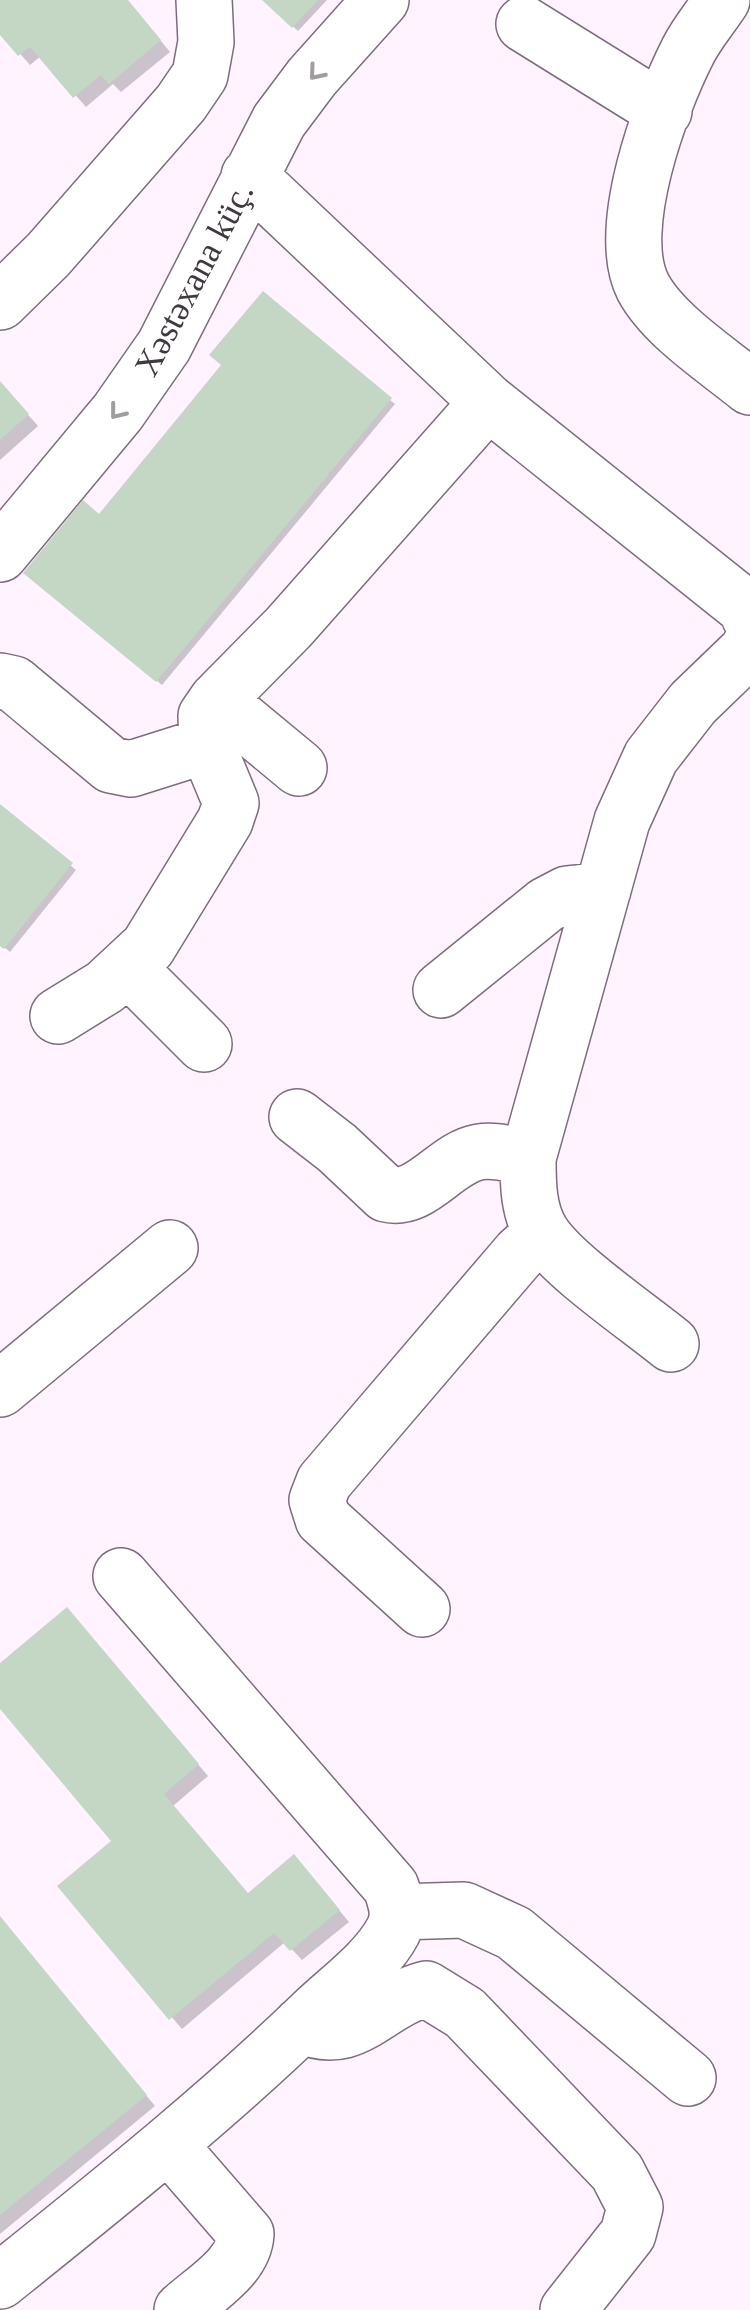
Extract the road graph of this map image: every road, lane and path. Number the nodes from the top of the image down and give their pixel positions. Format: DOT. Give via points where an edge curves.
graph roads {
  1 [pos="204,0"];
  2 [pos="381,0"];
  3 [pos="722,0"];
  4 [pos="524,24"];
  5 [pos="664,111"];
  6 [pos="249,176"];
  7 [pos="0,302"];
  8 [pos="750,387"];
  9 [pos="488,402"];
  10 [pos="0,554"];
  11 [pos="750,618"];
  12 [pos="750,645"];
  13 [pos="0,681"];
  14 [pos="212,723"];
  15 [pos="299,768"];
  16 [pos="603,890"];
  17 [pos="128,968"];
  18 [pos="441,990"];
  19 [pos="58,1016"];
  20 [pos="204,1044"];
  21 [pos="298,1117"];
  22 [pos="528,1158"];
  23 [pos="542,1234"];
  24 [pos="170,1248"];
  25 [pos="671,1344"];
  26 [pos="0,1389"];
  27 [pos="122,1576"];
  28 [pos="422,1609"];
  29 [pos="398,1912"];
  30 [pos="301,2025"];
  31 [pos="688,2078"];
  32 [pos="168,2144"];
  33 [pos="0,2281"];
  34 [pos="182,2310"];
  35 [pos="568,2310"];
  1 -- 7 [label="street" via="200,75"];
  2 -- 6 [label="street, Xəstəxana küç., one-way" via="312,77"];
  3 -- 5 [label="street" via="688,50"];
  4 -- 5 [label="street"];
  5 -- 8 [label="street" via="637,192 632,255 644,289 676,326"];
  6 -- 9 [label="street"];
  6 -- 10 [label="street, Xəstəxana küç., one-way" via="164,346"];
  9 -- 11 [label="street" via="746,608"];
  9 -- 14 [label="street"];
  12 -- 16 [label="street" via="650,757 622,821"];
  13 -- 14 [label="street" via="14,684 111,765 130,769"];
  14 -- 15 [label="street"];
  14 -- 17 [label="street" via="231,803 225,821 148,947"];
  16 -- 18 [label="street" via="567,894 546,905"];
  16 -- 22 [label="street"];
  17 -- 19 [label="street"];
  17 -- 20 [label="street"];
  21 -- 22 [label="street" via="396,1196 478,1152"];
  22 -- 23 [label="street"];
  23 -- 25 [label="street"];
  23 -- 28 [label="street" via="324,1482 317,1500 323,1519"];
  24 -- 26 [label="street"];
  27 -- 29 [label="street" via="391,1887"];
  29 -- 30 [label="street" via="384,1946"];
  29 -- 31 [label="street" via="464,1910 514,1933"];
  30 -- 32 [label="street"];
  30 -- 35 [label="street" via="321,2035 346,2032 406,1994 426,1989 465,2013 617,2172 635,2208 628,2234"];
  32 -- 33 [label="street"];
  32 -- 34 [label="street" via="246,2234 236,2262"];
}
